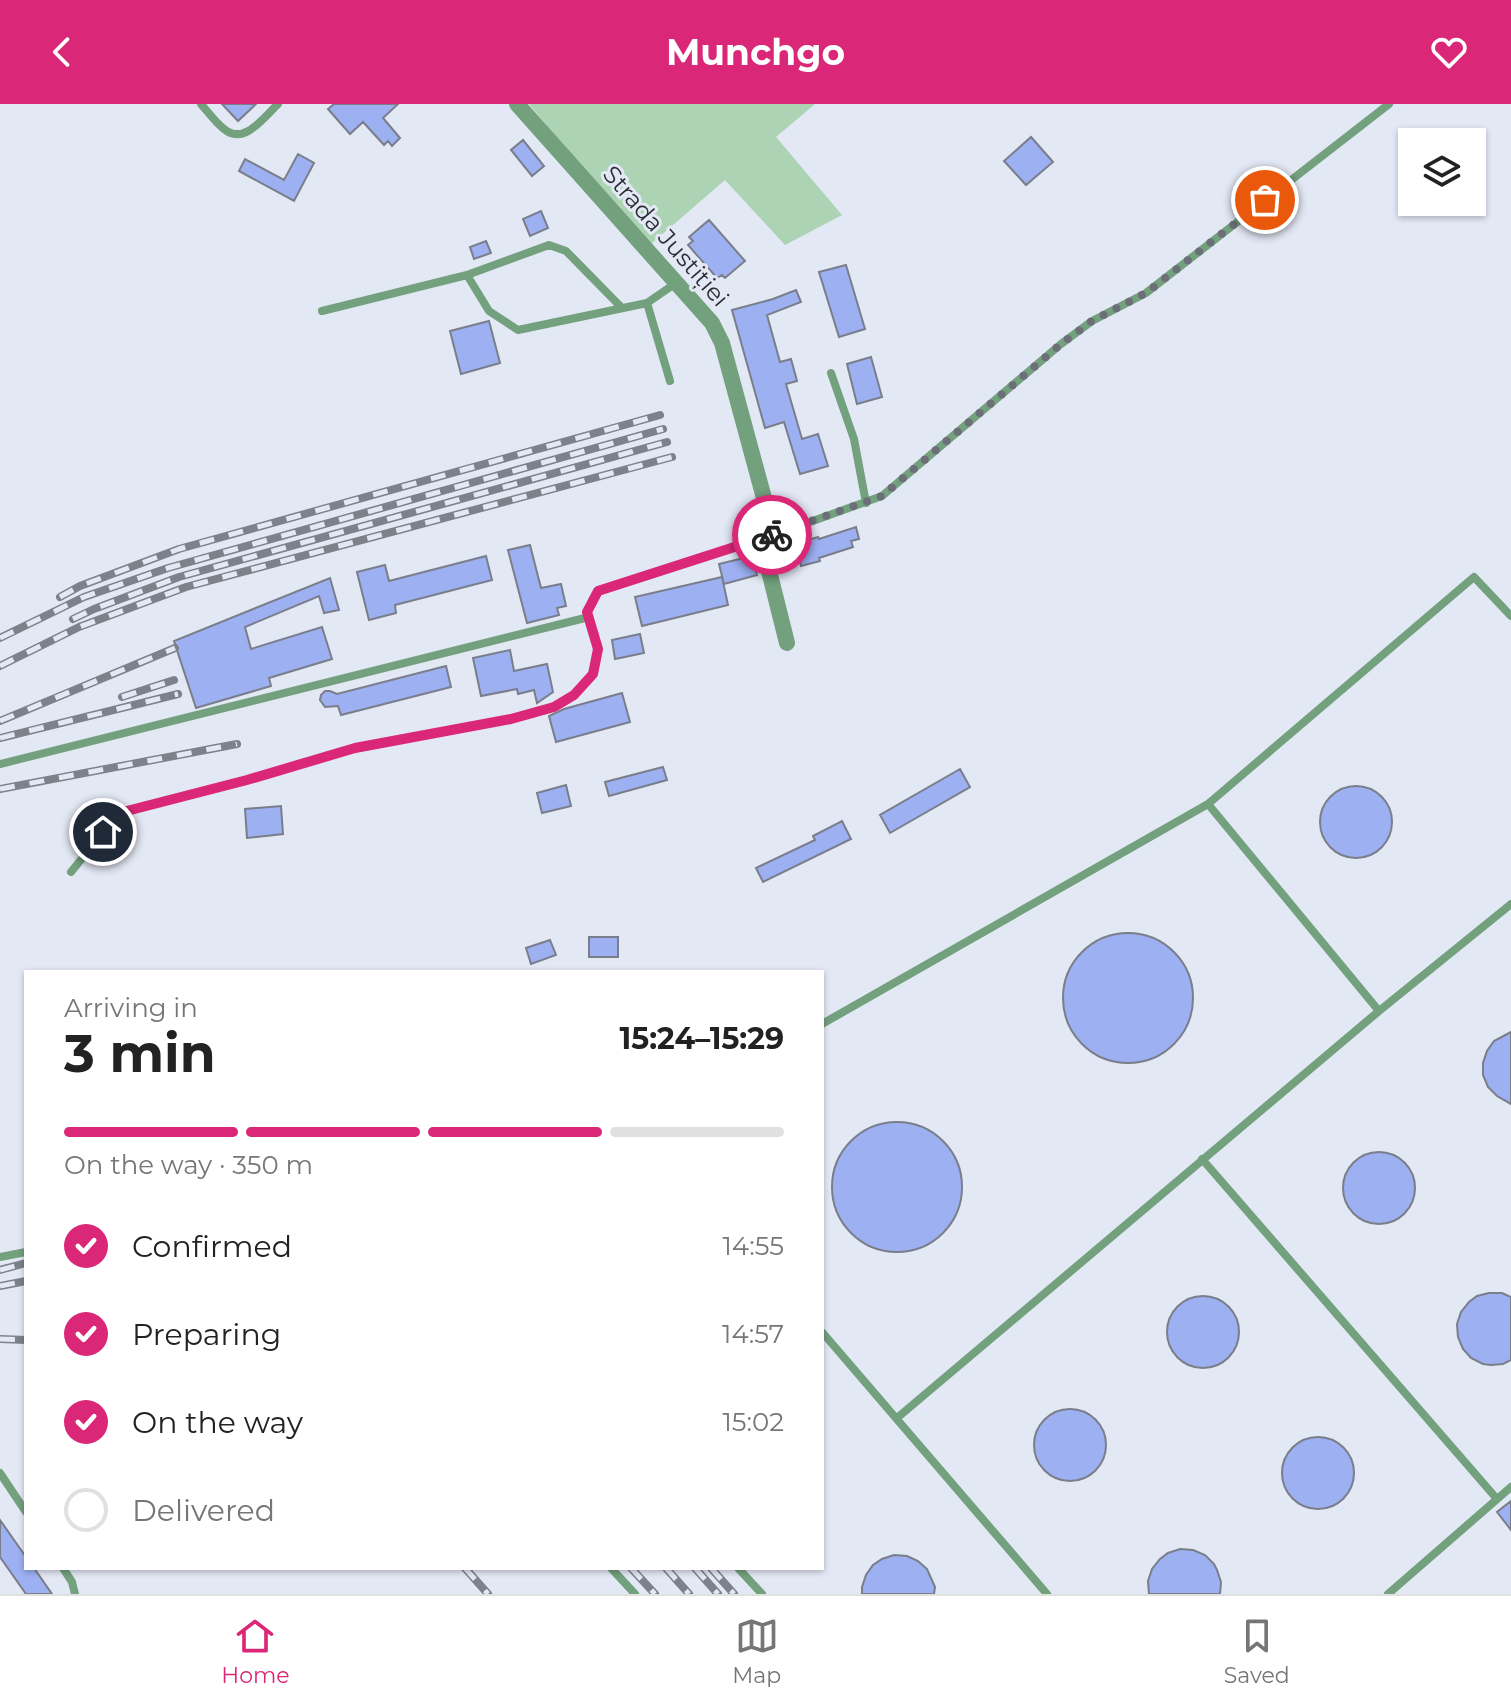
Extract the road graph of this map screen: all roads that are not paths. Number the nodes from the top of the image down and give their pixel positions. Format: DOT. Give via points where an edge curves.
graph roads {
  1 [pos="201,104"];
  2 [pos="278,104"];
  3 [pos="517,104"];
  4 [pos="1389,104"];
  5 [pos="467,275"];
  6 [pos="677,282"];
  7 [pos="647,303"];
  8 [pos="622,308"];
  9 [pos="322,311"];
  10 [pos="831,373"];
  11 [pos="670,381"];
  12 [pos="866,503"];
  13 [pos="767,537"];
  14 [pos="1511,616"];
  15 [pos="589,617"];
  16 [pos="787,643"];
  17 [pos="0,764"];
  18 [pos="1208,804"];
  19 [pos="71,872"];
  20 [pos="1511,904"];
  21 [pos="1379,1011"];
  22 [pos="824,1023"];
  23 [pos="1202,1159"];
  24 [pos="24,1252"];
  25 [pos="0,1257"];
  26 [pos="824,1334"];
  27 [pos="897,1418"];
  28 [pos="0,1473"];
  29 [pos="1511,1487"];
  30 [pos="1497,1499"];
  31 [pos="24,1509"];
  32 [pos="64,1570"];
  33 [pos="613,1570"];
  34 [pos="740,1570"];
  35 [pos="75,1594"];
  36 [pos="635,1594"];
  37 [pos="762,1594"];
  38 [pos="1047,1594"];
  39 [pos="1388,1594"];
  1 -- 2 [label="lane" via="236,135 247,133"];
  3 -- 6 [label="street, Strada Justiției"];
  4 -- 12 [label="lane" via="1146,293 1061,344 882,496"];
  5 -- 8 [label="lane" via="489,311 518,330"];
  5 -- 8 [label="lane" via="549,245 566,251"];
  5 -- 9 [label="lane"];
  6 -- 7 [label="lane"];
  6 -- 13 [label="street, Strada Justiției" via="722,343"];
  7 -- 8 [label="lane"];
  7 -- 11 [label="lane"];
  10 -- 12 [label="lane" via="854,439"];
  12 -- 13 [label="lane"];
  13 -- 15 [label="lane" via="598,591"];
  13 -- 16 [label="street, Strada Justiției"];
  14 -- 18 [label="lane" via="1474,577"];
  15 -- 17 [label="lane"];
  15 -- 19 [label="lane" via="598,649 593,674 554,707 355,748 119,813"];
  18 -- 21 [label="lane"];
  18 -- 22 [label="lane"];
  20 -- 21 [label="lane"];
  21 -- 23 [label="lane"];
  23 -- 27 [label="lane"];
  23 -- 30 [label="lane"];
  24 -- 25 [label="lane"];
  26 -- 27 [label="lane"];
  27 -- 38 [label="lane"];
  28 -- 31 [label="lane"];
  29 -- 30 [label="lane"];
  30 -- 39 [label="lane"];
  32 -- 35 [label="lane"];
  33 -- 36 [label="lane"];
  34 -- 37 [label="lane"];
}
